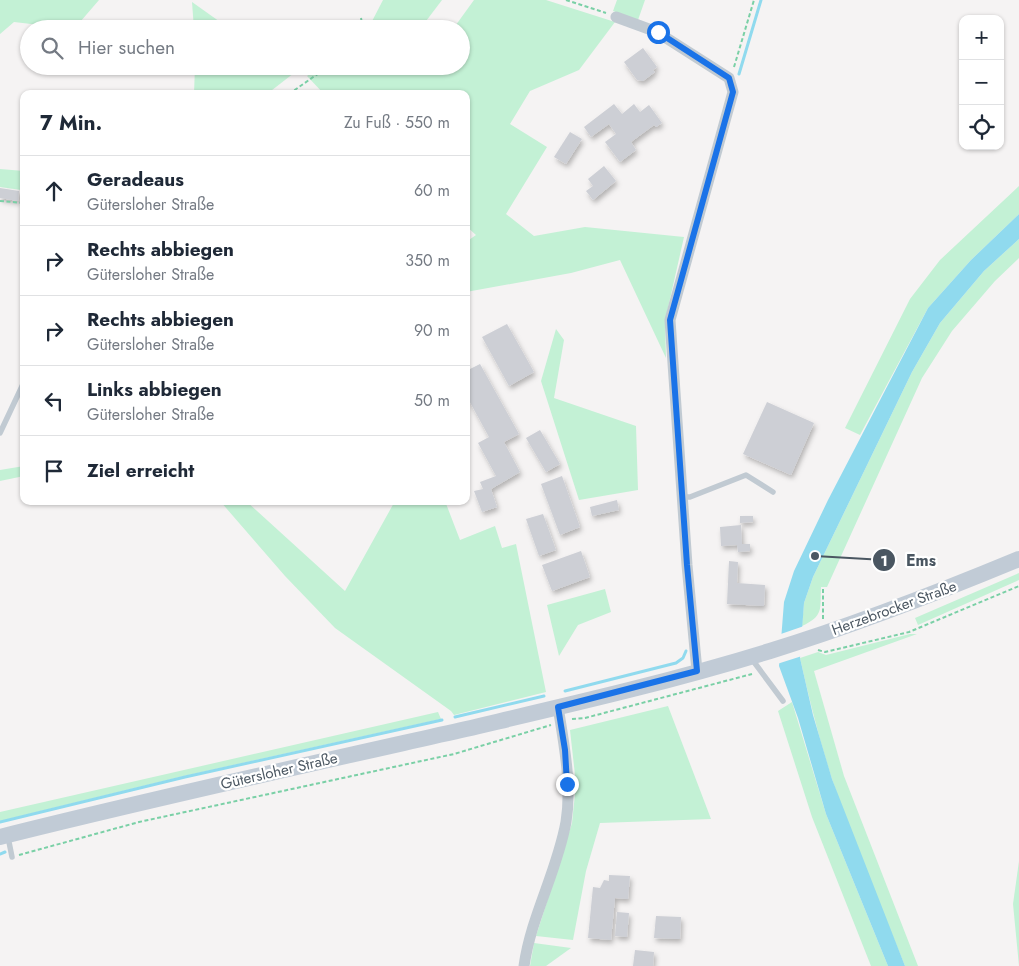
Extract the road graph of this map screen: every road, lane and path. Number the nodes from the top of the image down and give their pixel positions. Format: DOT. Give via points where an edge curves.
graph roads {
  1 [pos="566,0"];
  2 [pos="754,0"];
  3 [pos="616,17"];
  4 [pos="316,75"];
  5 [pos="729,78"];
  6 [pos="295,90"];
  7 [pos="0,201"];
  8 [pos="20,203"];
  9 [pos="20,390"];
  10 [pos="0,433"];
  11 [pos="773,492"];
  12 [pos="683,497"];
  13 [pos="1019,559"];
  14 [pos="1019,586"];
  15 [pos="823,588"];
  16 [pos="815,641"];
  17 [pos="767,652"];
  18 [pos="755,663"];
  19 [pos="697,671"];
  20 [pos="783,702"];
  21 [pos="560,715"];
  22 [pos="4,836"];
  23 [pos="12,857"];
  24 [pos="524,966"];
  1 -- 3 [label="path"];
  2 -- 5 [label="path"];
  3 -- 5 [label="street" via="658,32"];
  4 -- 6 [label="path"];
  5 -- 12 [label="street" via="733,92 670,320"];
  7 -- 8 [label="path"];
  9 -- 10 [label="lane"];
  11 -- 12 [label="lane" via="746,475"];
  12 -- 19 [label="street"];
  13 -- 16 [label="main road, Herzebrocker Straße"];
  14 -- 16 [label="path" via="908,632 825,652"];
  15 -- 16 [label="path"];
  16 -- 17 [label="main road, Herzebrocker Straße"];
  17 -- 18 [label="main road, Gütersloher Straße"];
  18 -- 19 [label="main road, Gütersloher Straße"];
  18 -- 20 [label="lane"];
  18 -- 21 [label="path" via="747,677 585,718"];
  19 -- 21 [label="main road, Gütersloher Straße"];
  21 -- 22 [label="main road, Gütersloher Straße" via="191,790"];
  21 -- 23 [label="path" via="454,754 139,822"];
  21 -- 24 [label="street" via="567,784 566,821 553,870 528,940"];
  22 -- 23 [label="lane"];
}
